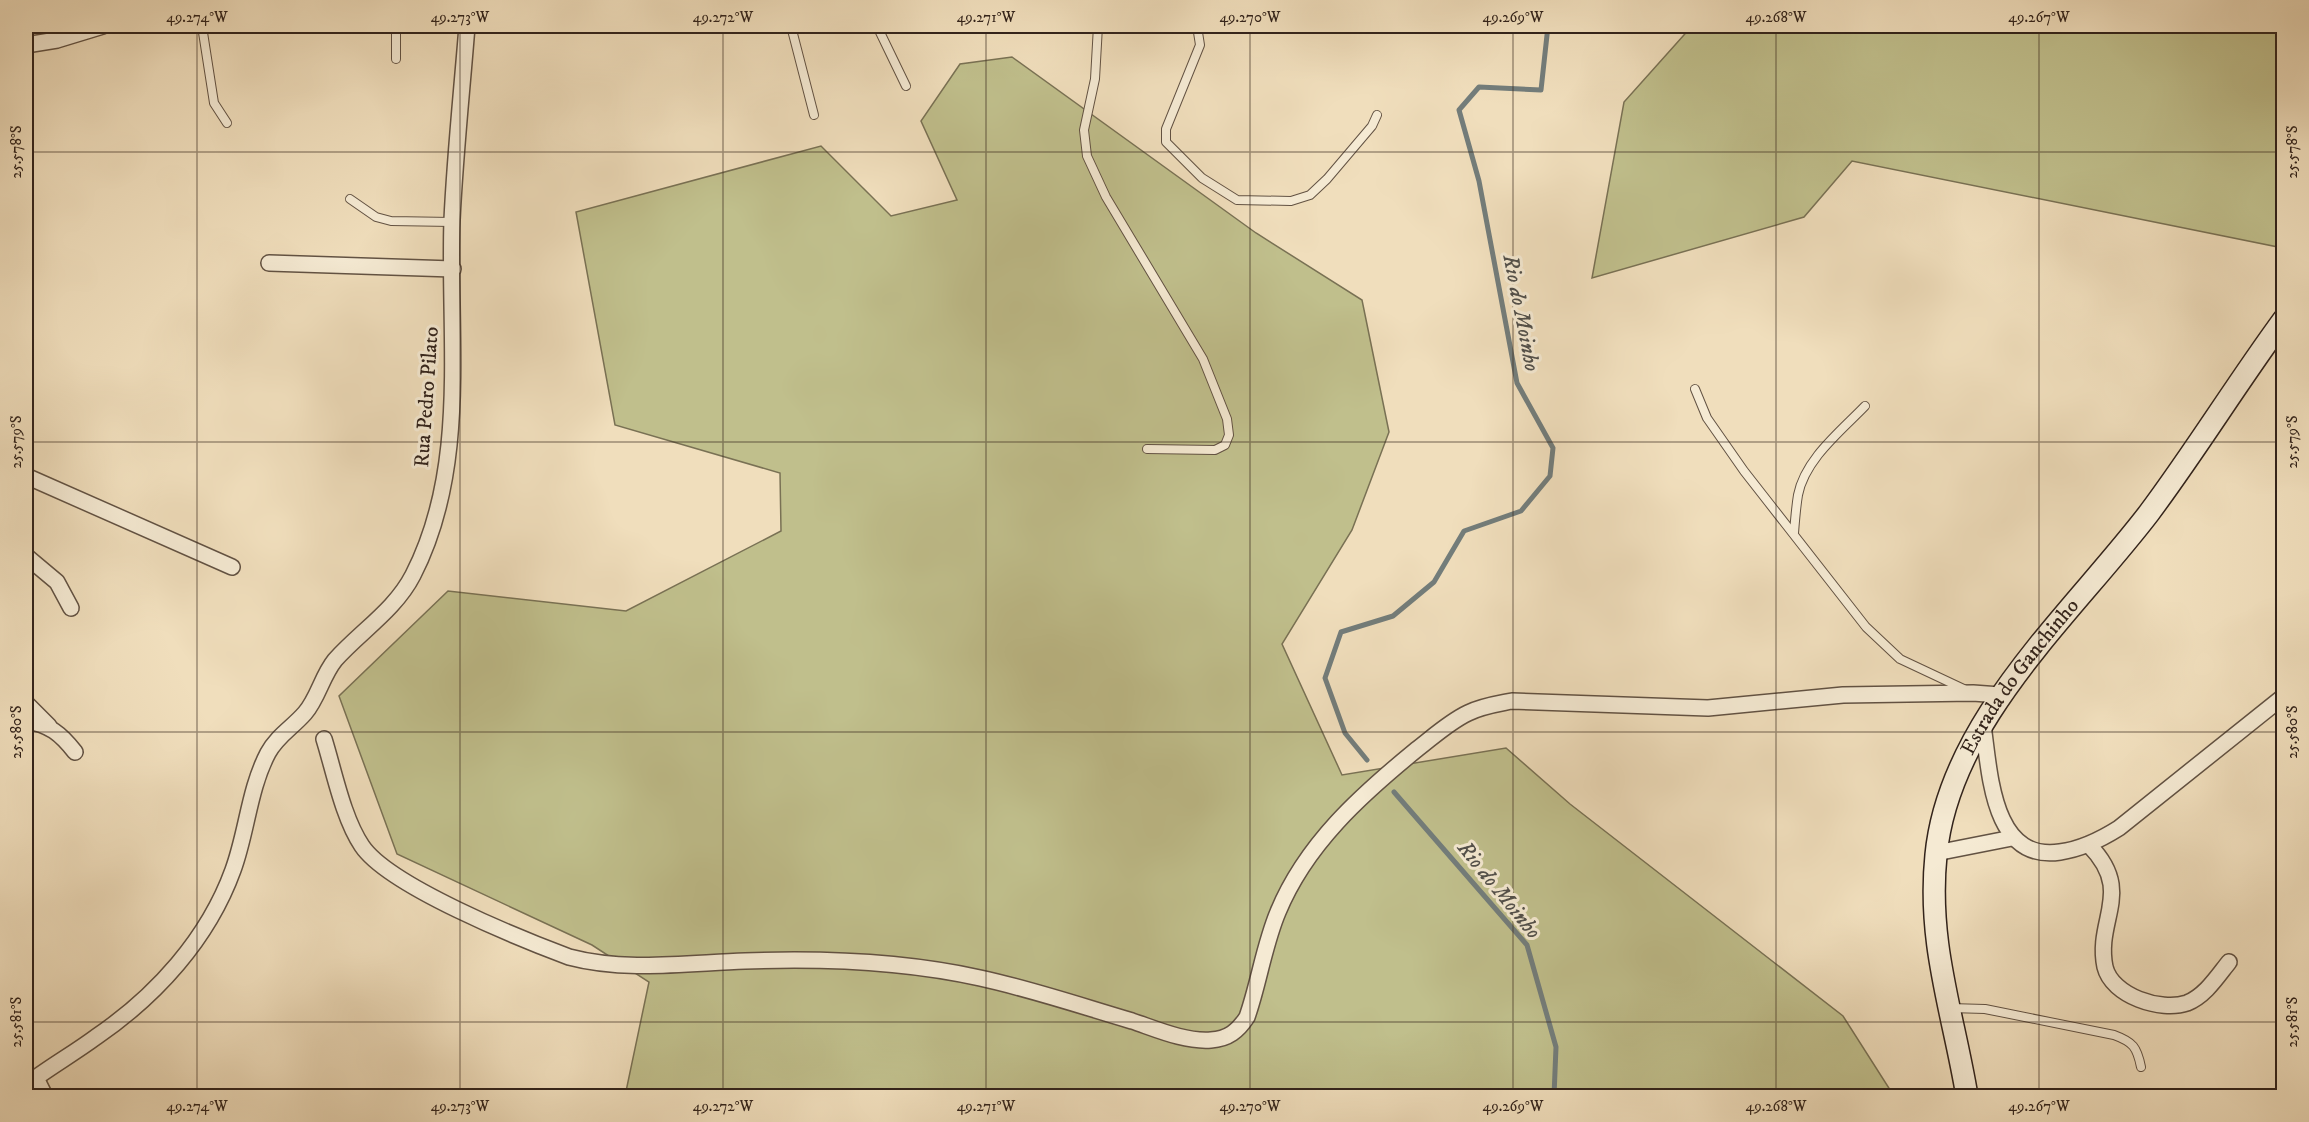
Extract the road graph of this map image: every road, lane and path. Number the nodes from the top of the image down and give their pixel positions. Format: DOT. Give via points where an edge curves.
graph roads {
  1 [pos="103,26"];
  2 [pos="202,26"];
  3 [pos="396,26"];
  4 [pos="467,26"];
  5 [pos="791,26"];
  6 [pos="877,26"];
  7 [pos="1098,26"];
  8 [pos="1197,26"];
  9 [pos="26,45"];
  10 [pos="396,59"];
  11 [pos="906,86"];
  12 [pos="814,115"];
  13 [pos="1377,115"];
  14 [pos="227,123"];
  15 [pos="350,199"];
  16 [pos="452,222"];
  17 [pos="269,263"];
  18 [pos="453,269"];
  19 [pos="2283,319"];
  20 [pos="1695,389"];
  21 [pos="1865,406"];
  22 [pos="1148,449"];
  23 [pos="26,476"];
  24 [pos="1794,533"];
  25 [pos="26,556"];
  26 [pos="232,567"];
  27 [pos="71,608"];
  28 [pos="1973,693"];
  29 [pos="2000,695"];
  30 [pos="2283,696"];
  31 [pos="26,703"];
  32 [pos="26,721"];
  33 [pos="1983,725"];
  34 [pos="49,726"];
  35 [pos="324,739"];
  36 [pos="75,752"];
  37 [pos="2012,838"];
  38 [pos="2089,846"];
  39 [pos="1936,853"];
  40 [pos="2229,962"];
  41 [pos="1948,1008"];
  42 [pos="2141,1067"];
  43 [pos="31,1082"];
  44 [pos="45,1096"];
  45 [pos="1967,1096"];
  1 -- 9 [label="street"];
  2 -- 14 [label="lane" via="214,103"];
  3 -- 10 [label="lane"];
  4 -- 16 [label="street, Rua Pedro Pilato"];
  5 -- 12 [label="lane"];
  6 -- 11 [label="lane"];
  7 -- 22 [label="lane" via="1095,79 1084,130 1087,156 1106,197 1203,359 1227,419 1229,435 1225,445 1215,450"];
  8 -- 13 [label="lane" via="1200,45 1166,129 1166,142 1202,178 1237,200 1291,201 1310,195 1328,179"];
  15 -- 16 [label="lane" via="376,217 391,221"];
  16 -- 18 [label="street, Rua Pedro Pilato"];
  17 -- 18 [label="street"];
  18 -- 43 [label="street, Rua Pedro Pilato" via="453,375 446,460 433,522 412,578 388,609 336,659 308,711 269,751 233,870 212,916 183,958 140,1003"];
  19 -- 29 [label="street, Estrada do Ganchinho" via="2160,498"];
  20 -- 24 [label="lane" via="1707,418"];
  21 -- 24 [label="lane" via="1809,469 1798,493"];
  23 -- 26 [label="street"];
  24 -- 28 [label="lane" via="1866,627 1900,659"];
  25 -- 27 [label="street" via="57,582"];
  28 -- 29 [label="street"];
  28 -- 35 [label="street" via="1843,695 1708,708 1512,701 1468,713 1372,785 1339,818 1278,911 1247,1017 1239,1029 1211,1040 1178,1035 1017,987 925,968 813,960 626,965 569,957 440,900 374,860 353,830"];
  29 -- 33 [label="street, Estrada do Ganchinho"];
  30 -- 38 [label="street" via="2119,828"];
  31 -- 34 [label="street"];
  32 -- 34 [label="street"];
  33 -- 37 [label="street" via="2001,819"];
  33 -- 39 [label="street, Estrada do Ganchinho" via="1948,800"];
  34 -- 36 [label="street"];
  37 -- 38 [label="street" via="2039,853"];
  37 -- 39 [label="street"];
  38 -- 40 [label="street" via="2105,864 2110,878 2112,906 2105,968 2120,987 2145,1001 2181,1004 2199,996"];
  39 -- 41 [label="street, Estrada do Ganchinho" via="1934,933"];
  41 -- 42 [label="lane" via="1985,1010 2114,1035 2138,1048"];
  41 -- 45 [label="street, Estrada do Ganchinho"];
  43 -- 44 [label="street"];
}
